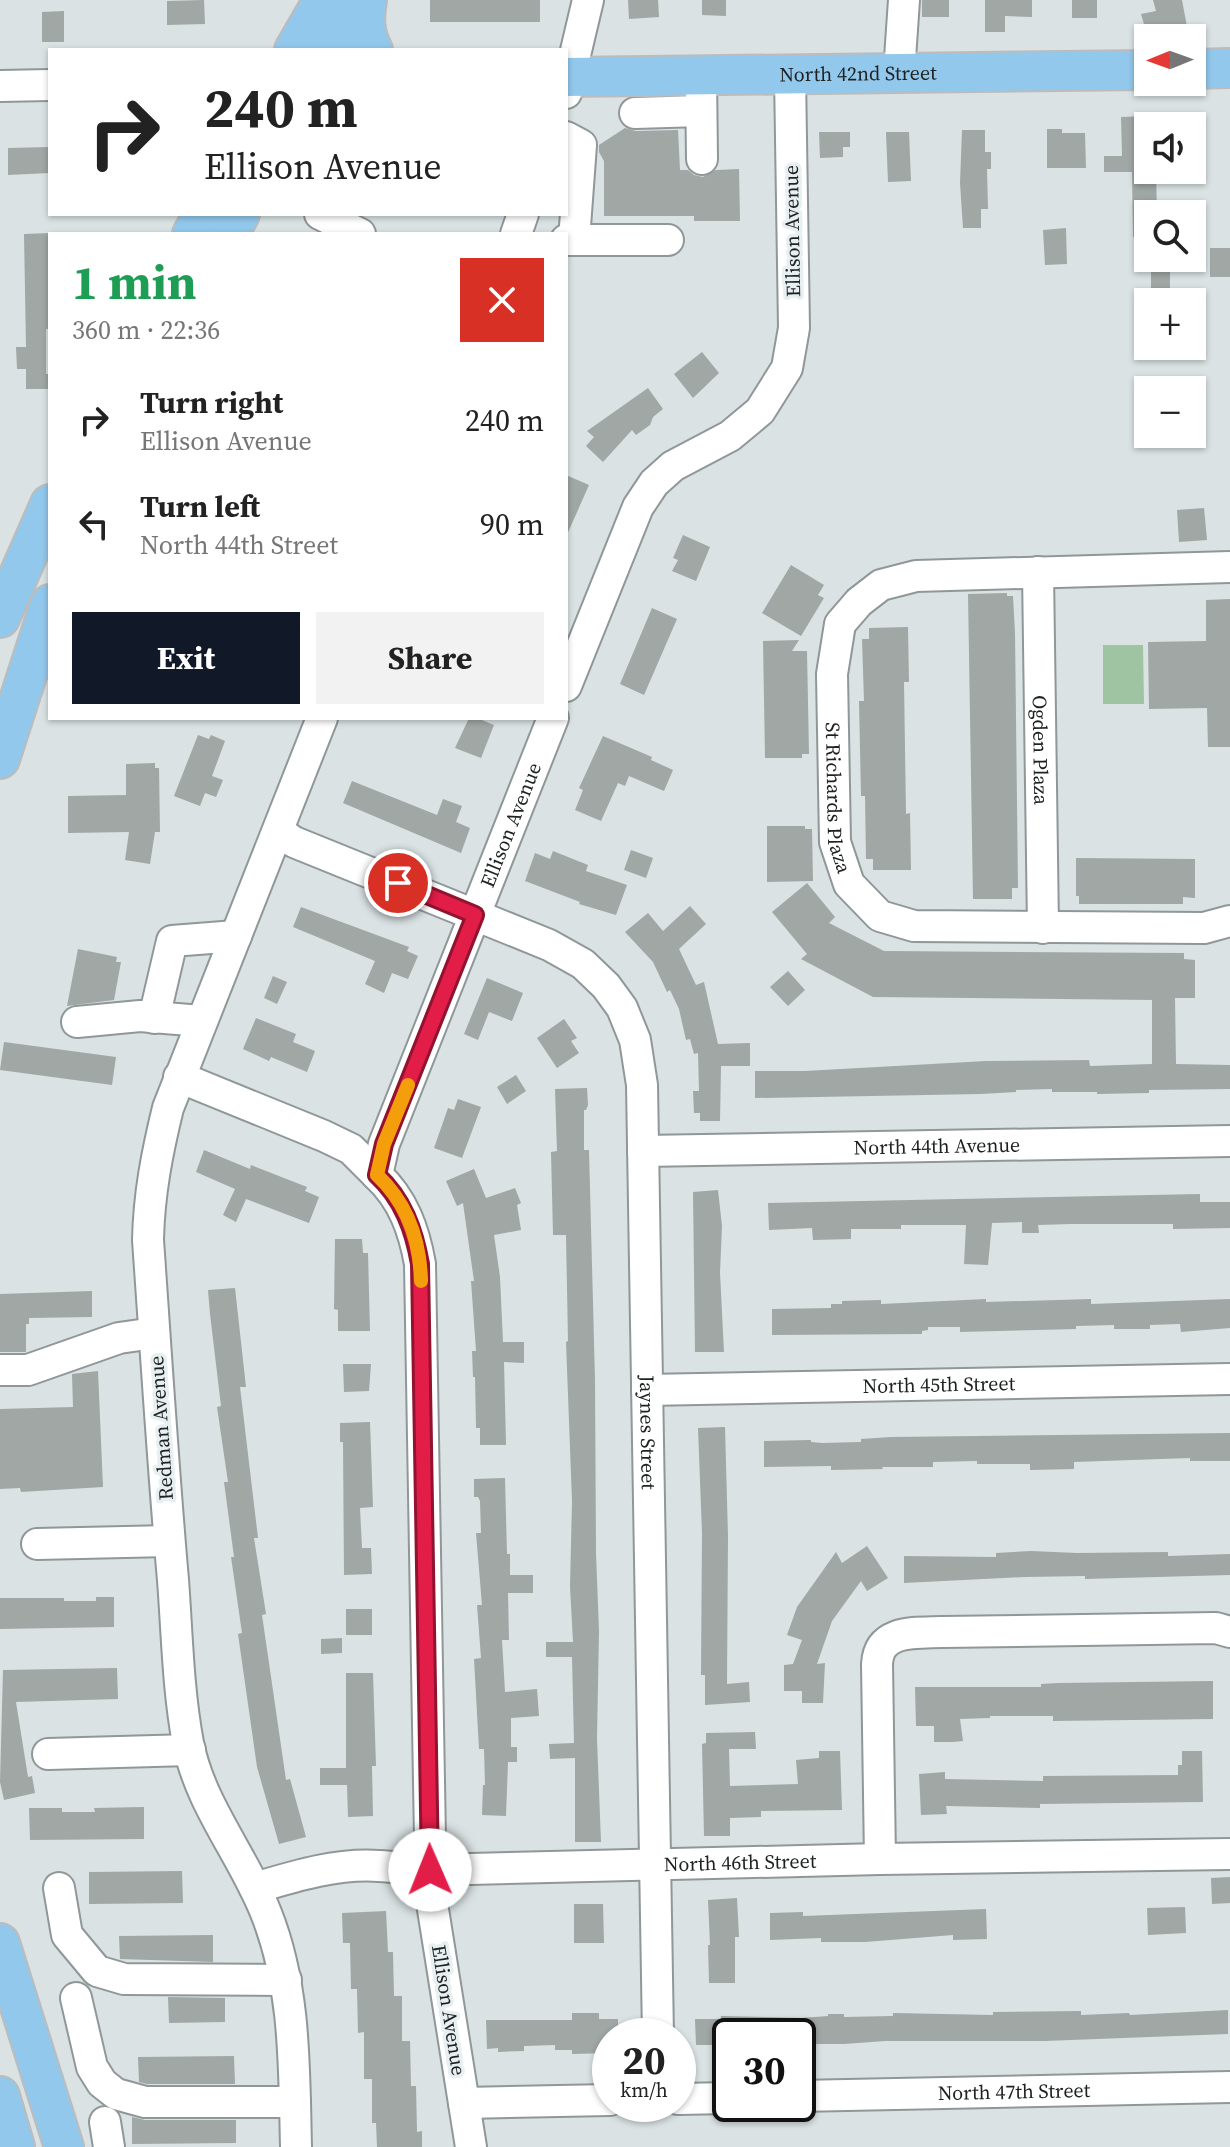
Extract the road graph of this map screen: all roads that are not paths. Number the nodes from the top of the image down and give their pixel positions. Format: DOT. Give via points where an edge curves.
graph roads {
  1 [pos="323,0"];
  2 [pos="361,0"];
  3 [pos="367,0"];
  4 [pos="588,0"];
  5 [pos="904,0"];
  6 [pos="295,48"];
  7 [pos="333,48"];
  8 [pos="372,48"];
  9 [pos="1230,68"];
  10 [pos="1206,69"];
  11 [pos="1134,70"];
  12 [pos="899,73"];
  13 [pos="790,75"];
  14 [pos="568,83"];
  15 [pos="48,85"];
  16 [pos="0,86"];
  17 [pos="701,93"];
  18 [pos="635,113"];
  19 [pos="568,138"];
  20 [pos="702,159"];
  21 [pos="324,216"];
  22 [pos="356,232"];
  23 [pos="570,240"];
  24 [pos="668,240"];
  25 [pos="48,509"];
  26 [pos="1230,567"];
  27 [pos="1038,572"];
  28 [pos="48,616"];
  29 [pos="0,618"];
  30 [pos="37,681"];
  31 [pos="568,681"];
  32 [pos="321,720"];
  33 [pos="552,720"];
  34 [pos="0,759"];
  35 [pos="278,831"];
  36 [pos="475,915"];
  37 [pos="1230,921"];
  38 [pos="1043,928"];
  39 [pos="236,936"];
  40 [pos="154,1018"];
  41 [pos="202,1021"];
  42 [pos="77,1022"];
  43 [pos="179,1077"];
  44 [pos="1230,1141"];
  45 [pos="643,1151"];
  46 [pos="377,1175"];
  47 [pos="154,1333"];
  48 [pos="2,1370"];
  49 [pos="1230,1379"];
  50 [pos="647,1390"];
  51 [pos="169,1541"];
  52 [pos="37,1544"];
  53 [pos="1230,1632"];
  54 [pos="190,1750"];
  55 [pos="48,1754"];
  56 [pos="1230,1854"];
  57 [pos="880,1859"];
  58 [pos="655,1864"];
  59 [pos="430,1870"];
  60 [pos="59,1888"];
  61 [pos="255,1888"];
  62 [pos="0,1943"];
  63 [pos="286,1980"];
  64 [pos="76,1998"];
  65 [pos="658,2018"];
  66 [pos="1230,2087"];
  67 [pos="0,2096"];
  68 [pos="816,2096"];
  69 [pos="592,2100"];
  70 [pos="295,2102"];
  71 [pos="464,2103"];
  72 [pos="15,2147"];
  73 [pos="64,2147"];
  74 [pos="296,2147"];
  75 [pos="471,2147"];
  1 -- 6 [label="main road"];
  2 -- 7 [label="main road"];
  3 -- 8 [label="main road" via="366,35"];
  4 -- 14 [label="street"];
  5 -- 12 [label="street"];
  9 -- 10 [label="main road"];
  11 -- 12 [label="main road, North 42nd Street"];
  12 -- 13 [label="main road, North 42nd Street"];
  13 -- 17 [label="main road, North 42nd Street"];
  13 -- 31 [label="street, Ellison Avenue" via="794,328 787,368 760,411 654,483 629,527"];
  14 -- 17 [label="main road, North 42nd Street"];
  15 -- 16 [label="street"];
  17 -- 18 [label="street"];
  17 -- 20 [label="street"];
  19 -- 23 [label="street" via="581,145"];
  21 -- 22 [label="street"];
  23 -- 24 [label="street"];
  25 -- 29 [label="main road"];
  26 -- 27 [label="street, St Richards Plaza"];
  27 -- 38 [label="street, Ogden Plaza"];
  27 -- 38 [label="street, St Richards Plaza" via="916,576 881,585 840,624 832,674 835,842 849,884 880,916 914,926"];
  28 -- 30 [label="main road"];
  30 -- 34 [label="main road"];
  32 -- 35 [label="street, Redman Avenue"];
  33 -- 36 [label="street, Ellison Avenue"];
  35 -- 36 [label="street, Jaynes Street"];
  35 -- 39 [label="street, Redman Avenue"];
  36 -- 45 [label="street, Jaynes Street" via="568,954 606,986 622,1008 635,1040 642,1085"];
  36 -- 46 [label="street, Ellison Avenue" via="384,1144"];
  37 -- 38 [label="street, St Richards Plaza" via="1204,928"];
  39 -- 40 [label="street" via="172,941"];
  39 -- 41 [label="street, Redman Avenue"];
  40 -- 41 [label="street"];
  40 -- 42 [label="street"];
  41 -- 43 [label="street, Redman Avenue"];
  43 -- 46 [label="street" via="351,1149"];
  43 -- 47 [label="street, Redman Avenue" via="155,1157 149,1198"];
  44 -- 45 [label="street, North 44th Avenue"];
  45 -- 50 [label="street, Jaynes Street"];
  46 -- 59 [label="street, Ellison Avenue" via="392,1188 406,1215 420,1264"];
  47 -- 48 [label="street" via="119,1338 28,1370"];
  47 -- 51 [label="street, Redman Avenue"];
  49 -- 50 [label="street, North 45th Street"];
  50 -- 58 [label="street, Jaynes Street"];
  51 -- 52 [label="street"];
  51 -- 54 [label="street, Redman Avenue"];
  53 -- 57 [label="street" via="942,1632 888,1638 877,1664"];
  54 -- 55 [label="street"];
  54 -- 61 [label="street, Redman Avenue" via="214,1813"];
  56 -- 57 [label="street, North 46th Street"];
  57 -- 58 [label="street, North 46th Street"];
  58 -- 59 [label="street, North 46th Street"];
  58 -- 65 [label="street, Jaynes Street"];
  59 -- 61 [label="street, North 46th Street" via="338,1867"];
  59 -- 71 [label="street, Ellison Avenue"];
  60 -- 63 [label="street" via="67,1935 97,1971 124,1979"];
  61 -- 63 [label="street, Redman Avenue"];
  62 -- 73 [label="main road"];
  63 -- 70 [label="street, Redman Avenue"];
  64 -- 70 [label="street" via="92,2067 116,2094 145,2102"];
  66 -- 68 [label="street, North 47th Street"];
  67 -- 72 [label="main road"];
  69 -- 71 [label="street"];
  70 -- 74 [label="street, Redman Avenue"];
  71 -- 75 [label="street, Ellison Avenue"];
}
